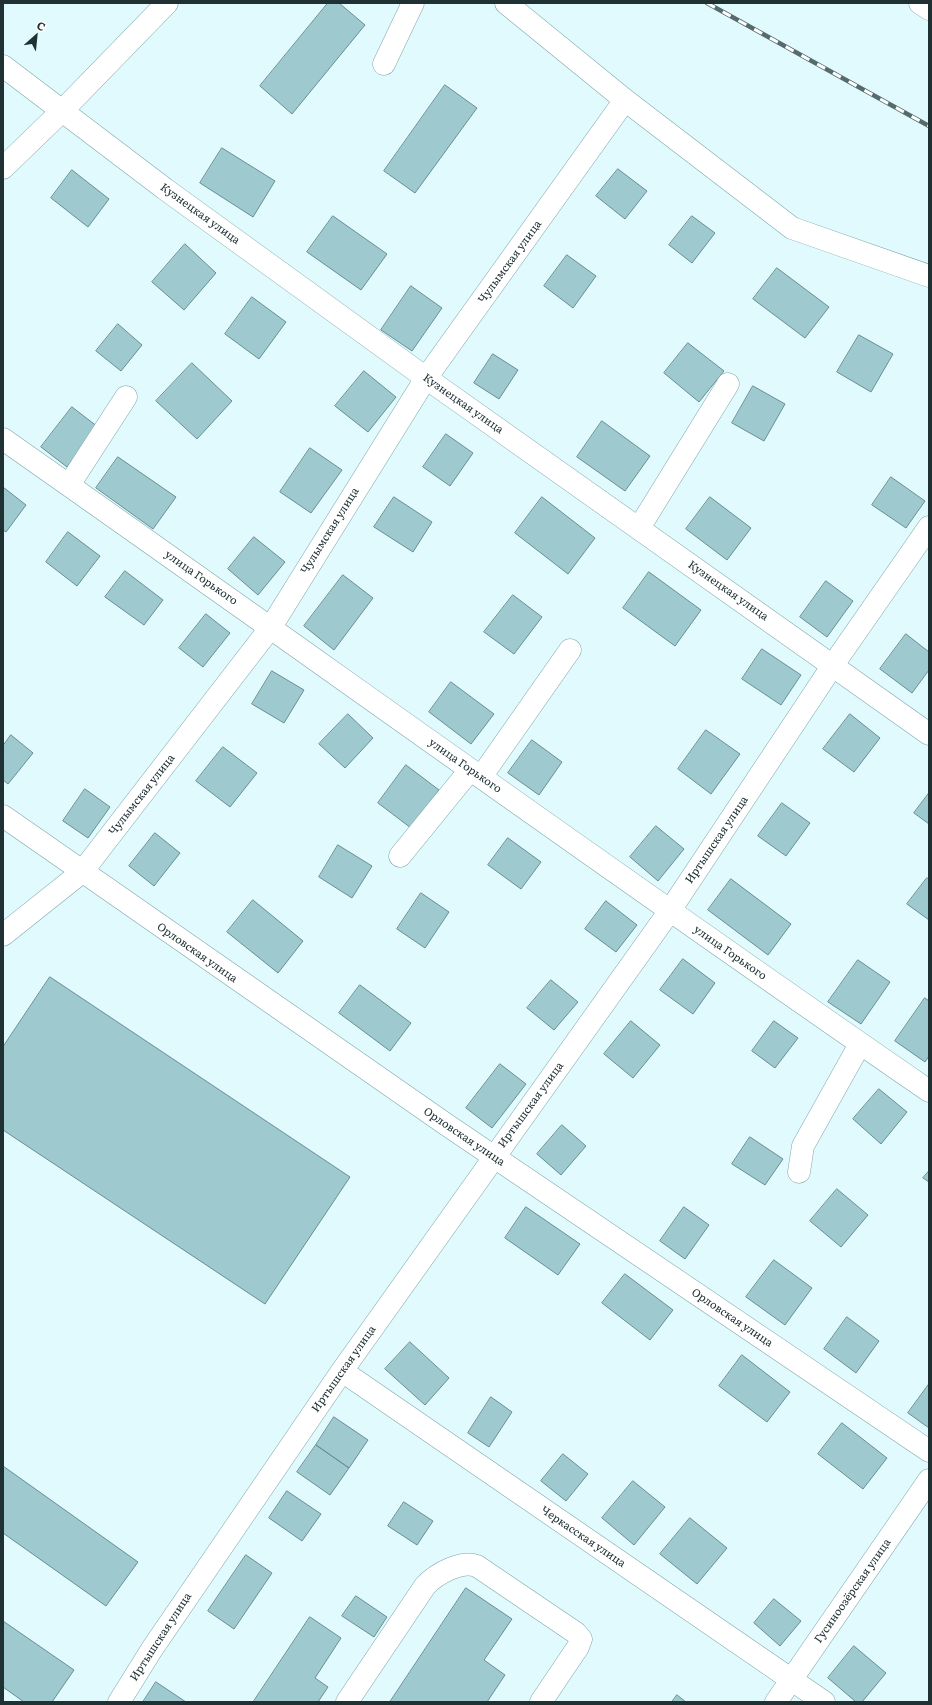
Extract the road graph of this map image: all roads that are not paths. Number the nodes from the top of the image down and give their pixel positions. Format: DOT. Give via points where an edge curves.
graph roads {
  1 [pos="167,3"];
  2 [pos="413,3"];
  3 [pos="506,3"];
  4 [pos="920,3"];
  5 [pos="929,9"];
  6 [pos="384,64"];
  7 [pos="3,66"];
  8 [pos="625,100"];
  9 [pos="62,112"];
  10 [pos="3,168"];
  11 [pos="929,276"];
  12 [pos="426,378"];
  13 [pos="728,384"];
  14 [pos="126,397"];
  15 [pos="3,439"];
  16 [pos="69,485"];
  17 [pos="929,527"];
  18 [pos="639,528"];
  19 [pos="271,627"];
  20 [pos="570,650"];
  21 [pos="833,665"];
  22 [pos="929,734"];
  23 [pos="475,773"];
  24 [pos="3,816"];
  25 [pos="400,856"];
  26 [pos="82,872"];
  27 [pos="669,912"];
  28 [pos="3,935"];
  29 [pos="860,1044"];
  30 [pos="929,1091"];
  31 [pos="494,1157"];
  32 [pos="799,1172"];
  33 [pos="342,1371"];
  34 [pos="929,1451"];
  35 [pos="929,1480"];
  36 [pos="792,1679"];
  37 [pos="119,1702"];
  38 [pos="347,1702"];
  39 [pos="541,1702"];
  40 [pos="776,1702"];
  41 [pos="824,1702"];
  1 -- 9 [label="street"];
  2 -- 6 [label="street"];
  3 -- 8 [label="street"];
  4 -- 5 [label="street"];
  7 -- 9 [label="street, Кузнецкая улица"];
  8 -- 11 [label="street" via="792,228"];
  8 -- 12 [label="street, Чулымская улица"];
  9 -- 10 [label="street"];
  9 -- 12 [label="street, Кузнецкая улица"];
  12 -- 18 [label="street, Кузнецкая улица"];
  12 -- 19 [label="street, Чулымская улица"];
  13 -- 18 [label="street"];
  14 -- 16 [label="street"];
  15 -- 16 [label="street, улица Горького"];
  16 -- 19 [label="street, улица Горького"];
  17 -- 21 [label="street, Иртышская улица"];
  18 -- 21 [label="street, Кузнецкая улица"];
  19 -- 23 [label="street, улица Горького"];
  19 -- 26 [label="street, Чулымская улица"];
  20 -- 23 [label="street"];
  21 -- 22 [label="street, Кузнецкая улица"];
  21 -- 27 [label="street, Иртышская улица"];
  23 -- 25 [label="street"];
  23 -- 27 [label="street, улица Горького"];
  24 -- 26 [label="street, Орловская улица"];
  26 -- 28 [label="street, Чулымская улица"];
  26 -- 31 [label="street, Орловская улица"];
  27 -- 29 [label="street, улица Горького"];
  27 -- 31 [label="street, Иртышская улица"];
  29 -- 30 [label="street, улица Горького"];
  29 -- 32 [label="street" via="803,1146"];
  31 -- 33 [label="street, Иртышская улица"];
  31 -- 34 [label="street, Орловская улица"];
  33 -- 36 [label="street, Черкасская улица"];
  33 -- 37 [label="street, Иртышская улица" via="152,1649"];
  35 -- 36 [label="street, Гусиноозёрская улица"];
  36 -- 40 [label="street, Гусиноозёрская улица"];
  36 -- 41 [label="street, Черкасская улица"];
  38 -- 39 [label="street" via="426,1586 437,1576 470,1563 576,1633 581,1639"];
}
